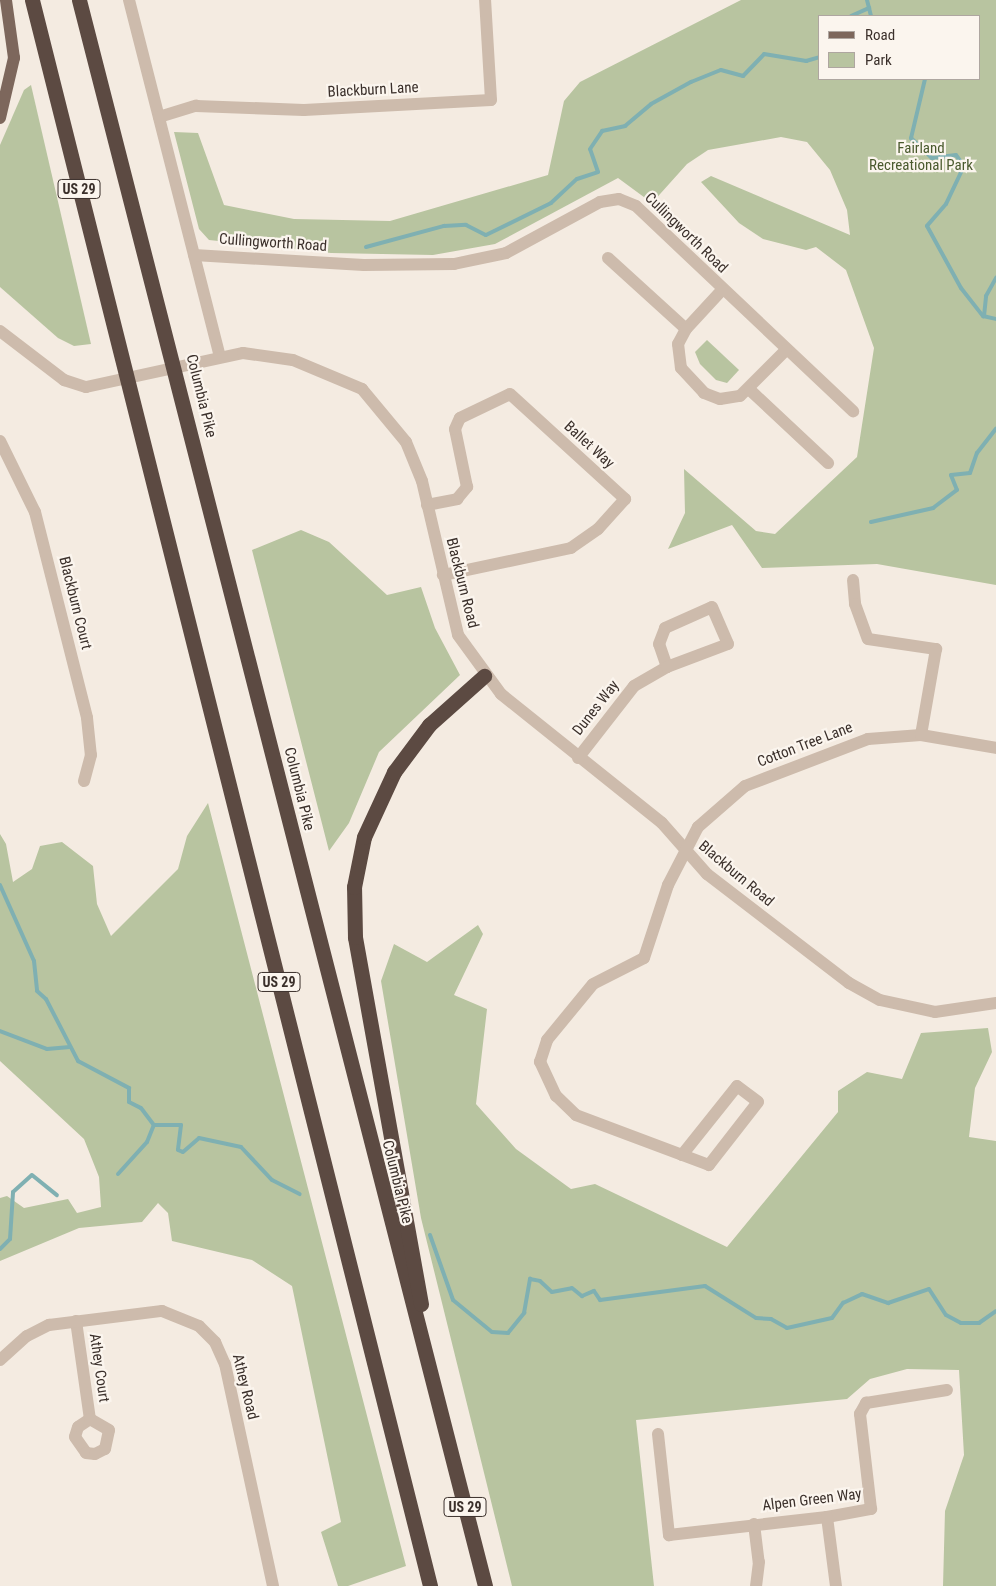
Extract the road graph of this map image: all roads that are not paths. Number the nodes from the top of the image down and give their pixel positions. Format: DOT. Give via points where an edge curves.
graph roads {
  1 [pos="6,0"];
  2 [pos="32,0"];
  3 [pos="80,0"];
  4 [pos="129,0"];
  5 [pos="485,0"];
  6 [pos="159,117"];
  7 [pos="0,118"];
  8 [pos="194,255"];
  9 [pos="608,258"];
  10 [pos="722,290"];
  11 [pos="686,330"];
  12 [pos="2,335"];
  13 [pos="786,350"];
  14 [pos="220,356"];
  15 [pos="176,367"];
  16 [pos="128,378"];
  17 [pos="750,390"];
  18 [pos="853,411"];
  19 [pos="0,441"];
  20 [pos="828,463"];
  21 [pos="427,505"];
  22 [pos="443,574"];
  23 [pos="853,580"];
  24 [pos="667,667"];
  25 [pos="484,676"];
  26 [pos="921,735"];
  27 [pos="996,748"];
  28 [pos="578,758"];
  29 [pos="84,781"];
  30 [pos="684,851"];
  31 [pos="996,1003"];
  32 [pos="682,1155"];
  33 [pos="76,1321"];
  34 [pos="0,1360"];
  35 [pos="947,1390"];
  36 [pos="90,1419"];
  37 [pos="444,1429"];
  38 [pos="658,1434"];
  39 [pos="828,1517"];
  40 [pos="754,1524"];
  41 [pos="273,1586"];
  42 [pos="430,1586"];
  43 [pos="486,1586"];
  44 [pos="756,1586"];
  45 [pos="836,1586"];
  1 -- 7 [label="main road" via="14,58"];
  2 -- 16 [label="highway, US 29"];
  3 -- 15 [label="highway, Columbia Pike / US 29"];
  4 -- 6 [label="street"];
  5 -- 6 [label="street, Blackburn Lane" via="491,100 304,110 196,106"];
  6 -- 8 [label="street"];
  8 -- 10 [label="street, Cullingworth Road" via="364,266 454,264 506,253 600,202 619,199 636,206"];
  8 -- 14 [label="street"];
  9 -- 11 [label="street"];
  10 -- 11 [label="street"];
  10 -- 13 [label="street, Cullingworth Road"];
  11 -- 17 [label="street" via="678,344 681,368 704,392 730,400"];
  12 -- 16 [label="street, Blackburn Road" via="75,384 103,385"];
  13 -- 17 [label="street"];
  13 -- 18 [label="street, Cullingworth Road"];
  14 -- 15 [label="street, Blackburn Road"];
  14 -- 21 [label="street, Blackburn Road" via="243,353 293,360 362,388 406,442"];
  15 -- 16 [label="street, Blackburn Road"];
  15 -- 37 [label="highway, Columbia Pike / US 29"];
  16 -- 42 [label="highway, US 29"];
  17 -- 20 [label="street"];
  19 -- 29 [label="street, Blackburn Court" via="35,512 87,718 91,755"];
  21 -- 22 [label="street, Blackburn Road"];
  21 -- 22 [label="street, Ballet Way" via="457,500 467,487 455,429 460,418 510,394 625,500 598,529 571,548"];
  22 -- 25 [label="street, Blackburn Road" via="458,636"];
  23 -- 26 [label="street" via="855,604 868,639 936,649"];
  24 -- 24 [label="street, Dunes Way" via="659,644 665,628 712,607 728,644"];
  24 -- 28 [label="street, Dunes Way" via="630,690"];
  25 -- 28 [label="street, Blackburn Road"];
  25 -- 37 [label="highway" via="429,725 394,772 364,837 353,907 397,1181"];
  26 -- 27 [label="street, Cotton Tree Lane"];
  26 -- 30 [label="street, Cotton Tree Lane" via="868,739 745,786 716,806"];
  28 -- 30 [label="street, Blackburn Road" via="662,823"];
  30 -- 31 [label="street, Blackburn Road" via="796,944 849,984 880,1000 936,1012"];
  30 -- 32 [label="street, Cotton Tree Lane" via="644,958 593,984 547,1040 540,1062 556,1096 576,1115"];
  32 -- 32 [label="street, Cotton Tree Lane" via="709,1165 758,1102 737,1086"];
  33 -- 34 [label="street, Athey Road" via="49,1325 27,1336"];
  33 -- 36 [label="street, Athey Court"];
  33 -- 41 [label="street, Athey Road" via="162,1311 199,1326 215,1342 225,1364"];
  35 -- 39 [label="street, Alpen Green Way" via="866,1403 860,1414 871,1510"];
  37 -- 43 [label="highway, Columbia Pike / US 29"];
  38 -- 40 [label="street, Alpen Green Way" via="669,1535"];
  39 -- 40 [label="street, Alpen Green Way"];
  39 -- 45 [label="street"];
  40 -- 44 [label="street" via="759,1562"];
}
